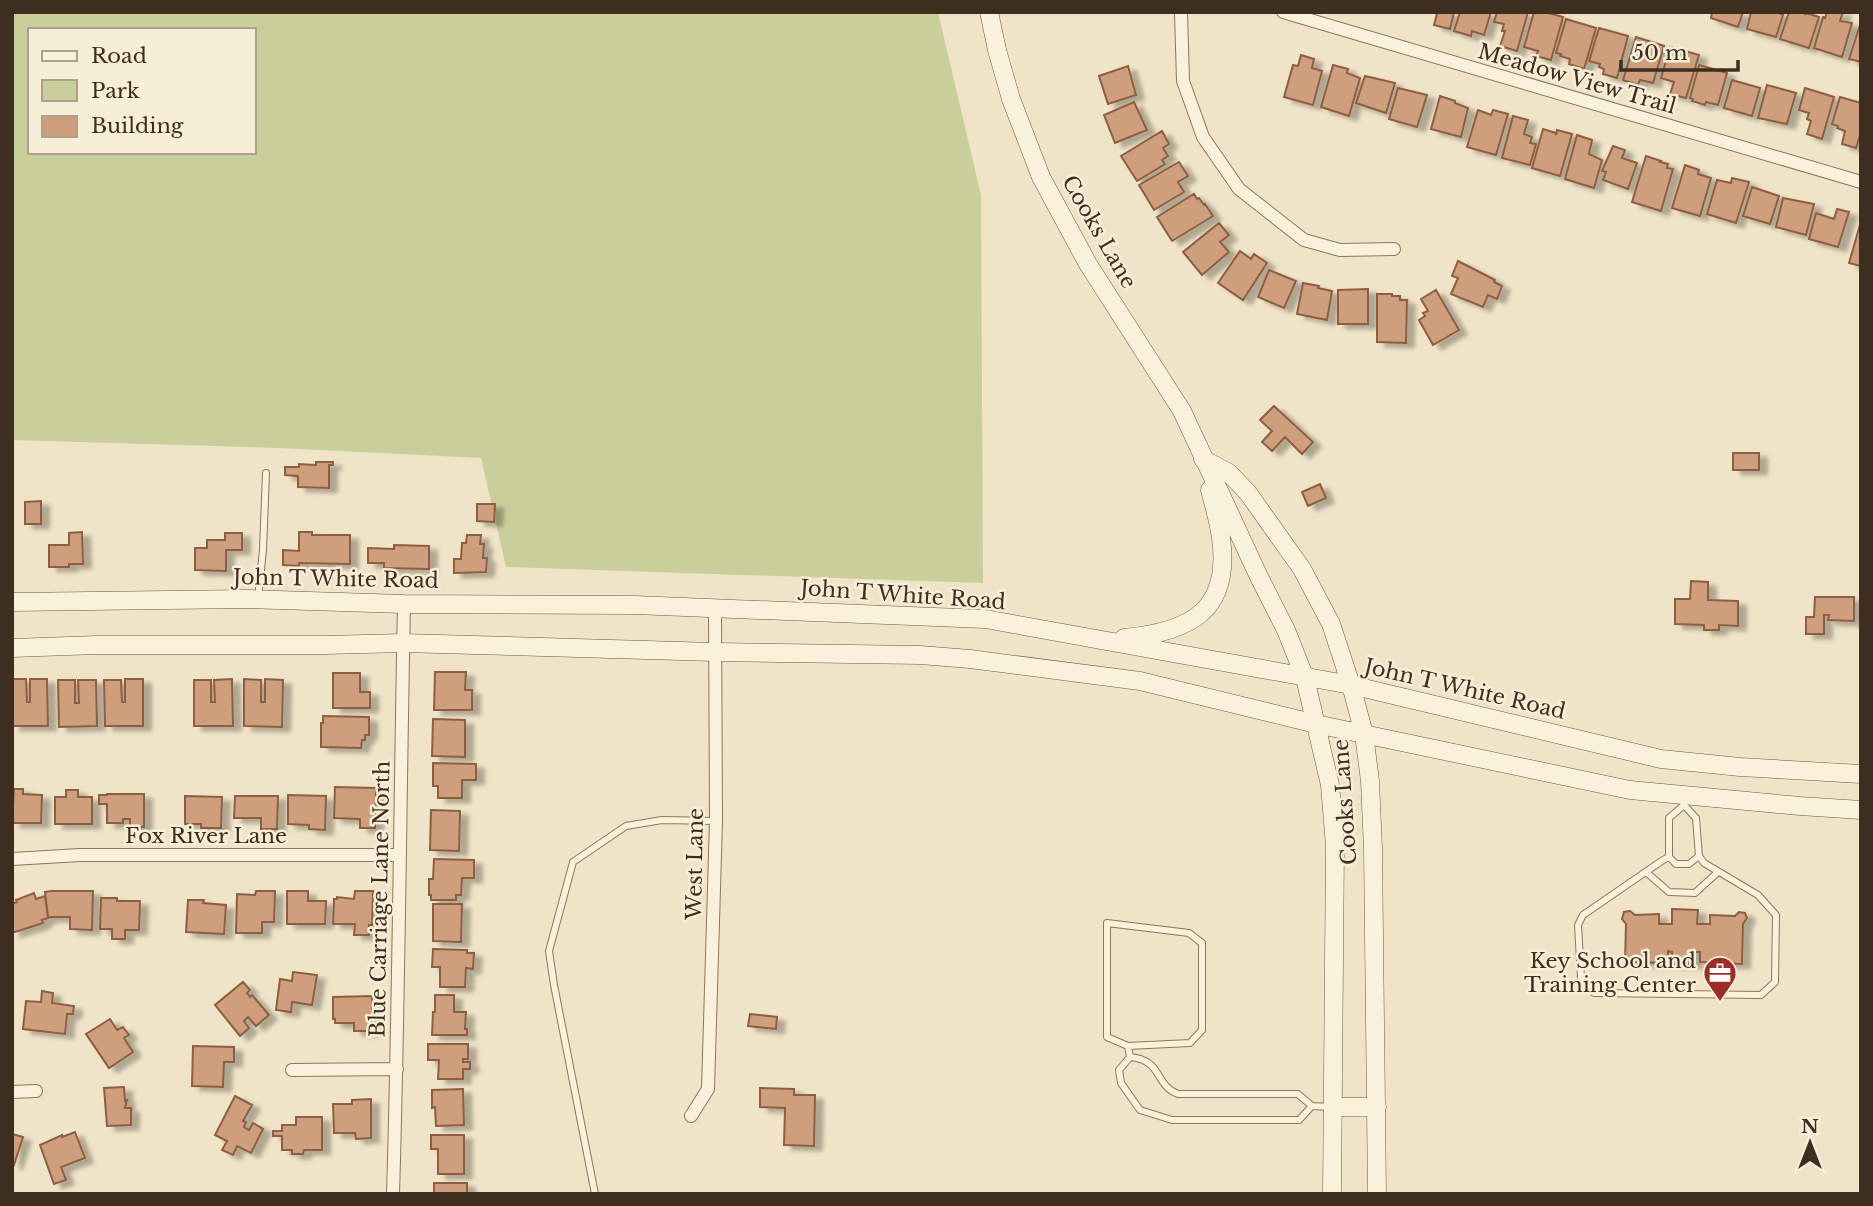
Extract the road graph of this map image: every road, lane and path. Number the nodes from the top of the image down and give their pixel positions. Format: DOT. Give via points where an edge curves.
graph roads {
  1 [pos="989,12"];
  2 [pos="1181,12"];
  3 [pos="1283,12"];
  4 [pos="1861,182"];
  5 [pos="1394,249"];
  6 [pos="1203,459"];
  7 [pos="266,473"];
  8 [pos="258,600"];
  9 [pos="12,602"];
  10 [pos="404,604"];
  11 [pos="715,608"];
  12 [pos="1097,640"];
  13 [pos="403,643"];
  14 [pos="12,648"];
  15 [pos="715,652"];
  16 [pos="1305,678"];
  17 [pos="1351,685"];
  18 [pos="1316,724"];
  19 [pos="1364,734"];
  20 [pos="1861,774"];
  21 [pos="1684,800"];
  22 [pos="1861,810"];
  23 [pos="716,821"];
  24 [pos="399,855"];
  25 [pos="1699,856"];
  26 [pos="1669,858"];
  27 [pos="12,859"];
  28 [pos="1646,872"];
  29 [pos="1718,872"];
  30 [pos="1128,1046"];
  31 [pos="1130,1057"];
  32 [pos="397,1069"];
  33 [pos="292,1070"];
  34 [pos="36,1091"];
  35 [pos="12,1092"];
  36 [pos="1312,1106"];
  37 [pos="1332,1107"];
  38 [pos="1377,1107"];
  39 [pos="691,1116"];
  40 [pos="393,1194"];
  41 [pos="595,1194"];
  42 [pos="1332,1194"];
  43 [pos="1377,1194"];
  1 -- 6 [label="main road, Cooks Lane" via="1011,99 1041,177 1088,264 1182,411"];
  2 -- 5 [label="street" via="1183,81 1203,137 1239,190 1304,240 1340,250"];
  3 -- 4 [label="street, Meadow View Trail"];
  6 -- 12 [label="main road" via="1221,538 1222,575 1214,600 1191,621 1170,631"];
  6 -- 16 [label="main road, Cooks Lane"];
  6 -- 17 [label="main road, Cooks Lane" via="1229,473 1248,493 1302,569 1331,624"];
  7 -- 8 [label="lane"];
  8 -- 9 [label="main road, John T White Road"];
  8 -- 10 [label="main road, John T White Road"];
  10 -- 11 [label="main road, John T White Road"];
  10 -- 13 [label="street, Blue Carriage Lane North"];
  11 -- 12 [label="main road, John T White Road" via="985,619"];
  11 -- 15 [label="street, West Lane"];
  12 -- 16 [label="main road, John T White Road"];
  13 -- 14 [label="main road"];
  13 -- 15 [label="main road"];
  13 -- 24 [label="street, Blue Carriage Lane North"];
  15 -- 18 [label="main road" via="970,659 1140,681"];
  15 -- 23 [label="street, West Lane"];
  16 -- 17 [label="main road, John T White Road"];
  16 -- 18 [label="main road, Cooks Lane"];
  17 -- 19 [label="main road, Cooks Lane"];
  17 -- 20 [label="main road, John T White Road" via="1661,759"];
  18 -- 19 [label="main road"];
  18 -- 37 [label="main road, Cooks Lane" via="1330,785 1335,846"];
  19 -- 21 [label="main road"];
  19 -- 38 [label="main road, Cooks Lane" via="1373,849"];
  21 -- 22 [label="main road"];
  21 -- 25 [label="lane" via="1696,818"];
  21 -- 26 [label="lane" via="1670,818"];
  23 -- 39 [label="street, West Lane" via="708,1088"];
  23 -- 41 [label="lane" via="662,820 626,826 573,862 549,951"];
  24 -- 27 [label="street, Fox River Lane"];
  24 -- 32 [label="street, Blue Carriage Lane North"];
  25 -- 26 [label="lane" via="1689,864 1676,864"];
  25 -- 29 [label="lane"];
  26 -- 28 [label="lane"];
  28 -- 29 [label="lane" via="1669,892 1695,893"];
  28 -- 29 [label="lane" via="1583,915 1578,925 1581,978 1594,993 1761,995 1775,982 1776,915 1758,895"];
  30 -- 30 [label="lane" via="1107,1037 1107,923 1189,933 1202,943 1202,1030 1190,1043"];
  30 -- 31 [label="lane"];
  31 -- 36 [label="lane" via="1153,1065 1170,1091 1178,1094 1297,1094"];
  31 -- 36 [label="lane" via="1119,1070 1121,1083 1140,1110 1172,1120 1299,1120"];
  32 -- 33 [label="street"];
  32 -- 40 [label="street, Blue Carriage Lane North"];
  34 -- 35 [label="street"];
  36 -- 37 [label="lane"];
  37 -- 38 [label="main road"];
  37 -- 42 [label="main road, Cooks Lane"];
  38 -- 43 [label="main road, Cooks Lane"];
}
